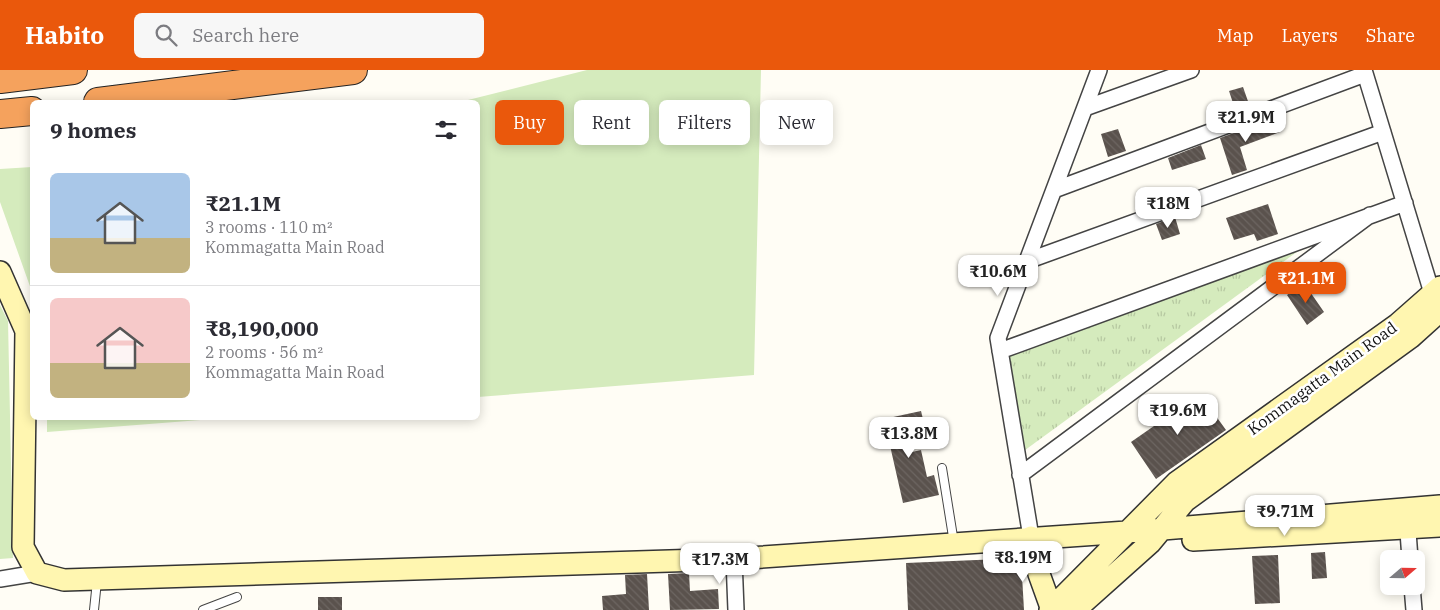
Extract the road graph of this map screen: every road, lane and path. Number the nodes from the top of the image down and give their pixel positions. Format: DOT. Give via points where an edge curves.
graph roads {
  1 [pos="73,70"];
  2 [pos="353,70"];
  3 [pos="1099,70"];
  4 [pos="1191,70"];
  5 [pos="1365,72"];
  6 [pos="0,79"];
  7 [pos="114,100"];
  8 [pos="1085,108"];
  9 [pos="30,110"];
  10 [pos="0,114"];
  11 [pos="1383,132"];
  12 [pos="1054,190"];
  13 [pos="1405,202"];
  14 [pos="1370,215"];
  15 [pos="1027,261"];
  16 [pos="0,272"];
  17 [pos="1438,301"];
  18 [pos="1000,351"];
  19 [pos="942,468"];
  20 [pos="1020,475"];
  21 [pos="1440,506"];
  22 [pos="1407,518"];
  23 [pos="1440,526"];
  24 [pos="1156,536"];
  25 [pos="1031,537"];
  26 [pos="1120,538"];
  27 [pos="954,544"];
  28 [pos="1409,550"];
  29 [pos="734,559"];
  30 [pos="36,573"];
  31 [pos="0,579"];
  32 [pos="97,579"];
  33 [pos="1413,595"];
  34 [pos="237,597"];
  35 [pos="94,610"];
  36 [pos="204,610"];
  37 [pos="736,610"];
  38 [pos="1051,610"];
  39 [pos="1075,610"];
  40 [pos="1414,610"];
  1 -- 6 [label="highway"];
  2 -- 7 [label="highway"];
  3 -- 8 [label="street"];
  4 -- 8 [label="street"];
  5 -- 11 [label="street"];
  5 -- 12 [label="street"];
  8 -- 12 [label="street"];
  9 -- 10 [label="highway"];
  11 -- 13 [label="street"];
  11 -- 15 [label="street"];
  12 -- 15 [label="street"];
  13 -- 14 [label="street"];
  13 -- 17 [label="street"];
  14 -- 18 [label="street"];
  14 -- 20 [label="street"];
  15 -- 18 [label="street" via="998,338"];
  16 -- 30 [label="street" via="26,331 23,548"];
  17 -- 24 [label="street, Kommagatta Main Road" via="1411,338 1184,501"];
  17 -- 26 [label="street, Kommagatta Main Road" via="1398,324 1176,482"];
  18 -- 20 [label="street"];
  19 -- 27 [label="lane"];
  20 -- 25 [label="street"];
  21 -- 22 [label="street"];
  22 -- 23 [label="street"];
  22 -- 24 [label="street"];
  22 -- 28 [label="street"];
  24 -- 26 [label="street"];
  24 -- 39 [label="street, Kommagatta Main Road"];
  25 -- 26 [label="street"];
  25 -- 27 [label="street"];
  25 -- 38 [label="street"];
  26 -- 38 [label="street, Kommagatta Main Road"];
  27 -- 29 [label="street"];
  29 -- 32 [label="street"];
  29 -- 37 [label="street"];
  30 -- 31 [label="street"];
  30 -- 32 [label="street" via="64,580"];
  32 -- 35 [label="lane"];
  33 -- 40 [label="street"];
  34 -- 36 [label="lane"];
}
